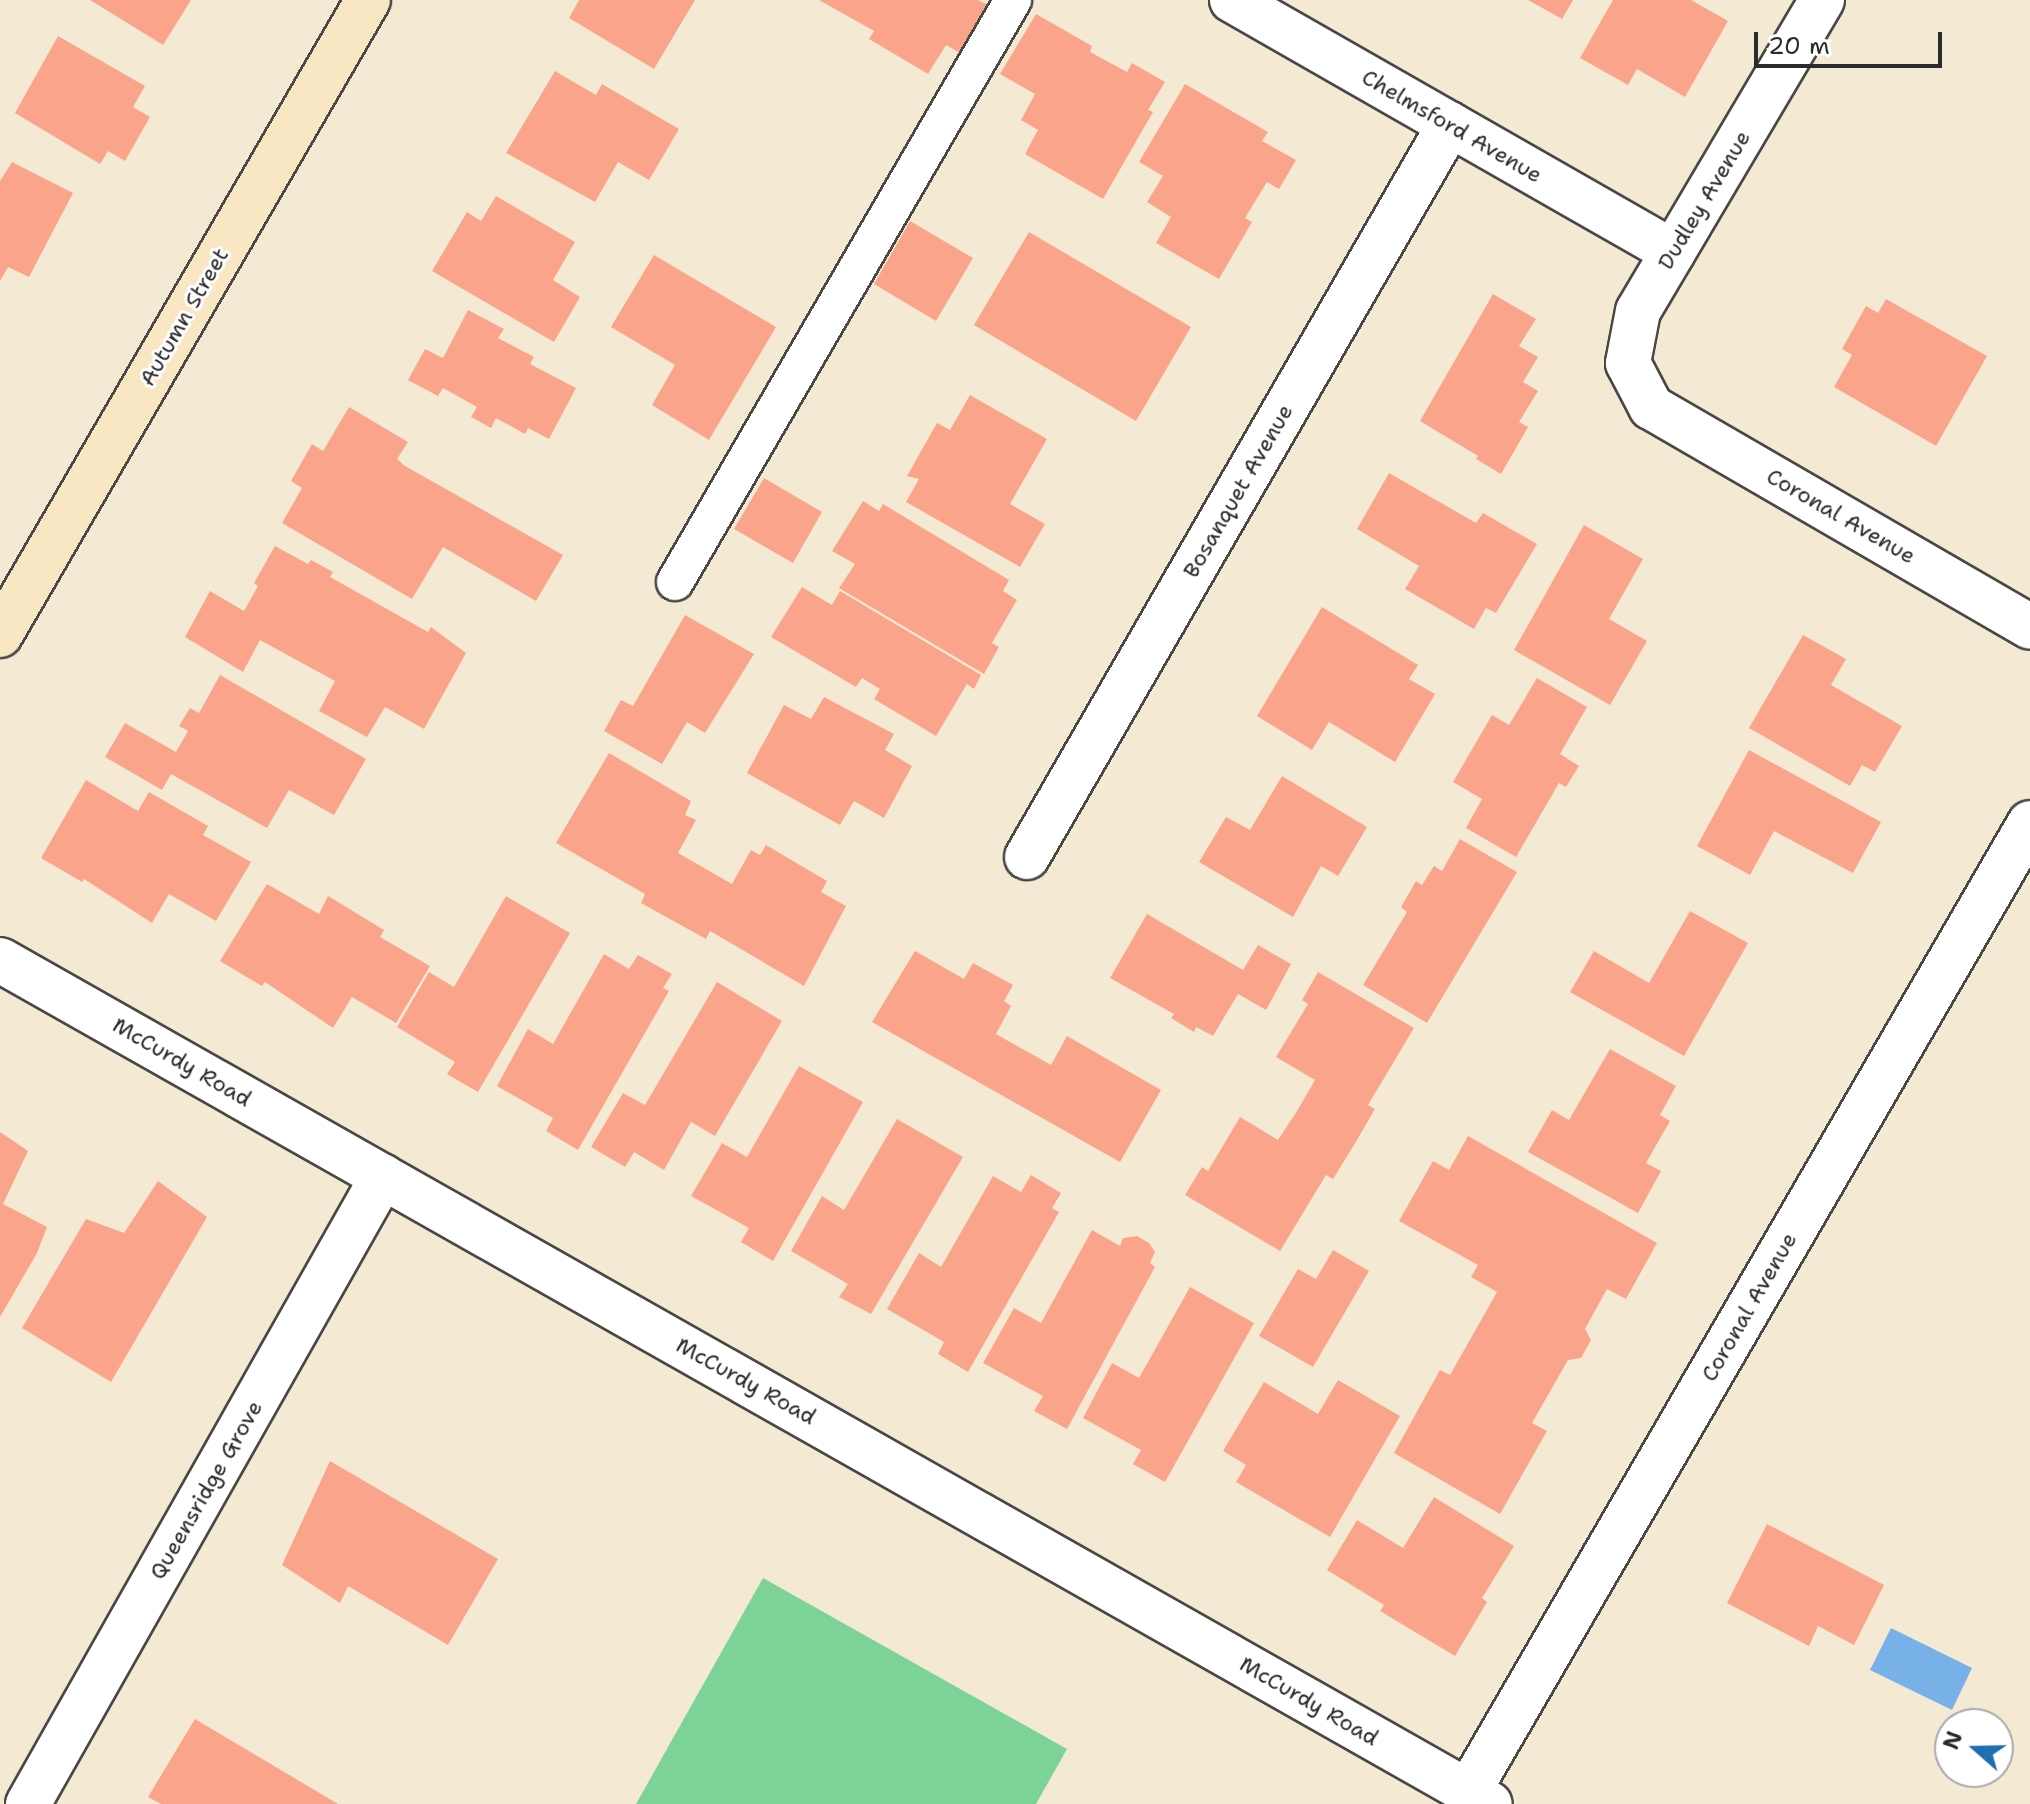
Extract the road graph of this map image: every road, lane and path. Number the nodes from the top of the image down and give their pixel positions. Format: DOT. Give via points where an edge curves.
graph roads {
  1 [pos="368,0"];
  2 [pos="1013,0"];
  3 [pos="1232,0"];
  4 [pos="1822,0"];
  5 [pos="1450,124"];
  6 [pos="1673,252"];
  7 [pos="1651,407"];
  8 [pos="675,582"];
  9 [pos="2030,627"];
  10 [pos="0,635"];
  11 [pos="2030,823"];
  12 [pos="1027,857"];
  13 [pos="0,960"];
  14 [pos="383,1176"];
  15 [pos="1479,1798"];
  16 [pos="28,1804"];
  1 -- 10 [label="street, Autumn Street"];
  2 -- 8 [label="lane"];
  3 -- 5 [label="street, Chelmsford Avenue"];
  4 -- 6 [label="street, Dudley Avenue"];
  5 -- 6 [label="street, Chelmsford Avenue"];
  5 -- 12 [label="street, Bosanquet Avenue"];
  6 -- 7 [label="street, Dudley Avenue" via="1638,311 1628,363"];
  7 -- 9 [label="street, Coronal Avenue"];
  11 -- 15 [label="street, Coronal Avenue"];
  13 -- 14 [label="street, McCurdy Road"];
  14 -- 15 [label="street, McCurdy Road"];
  14 -- 16 [label="street, Queensridge Grove"];
}
